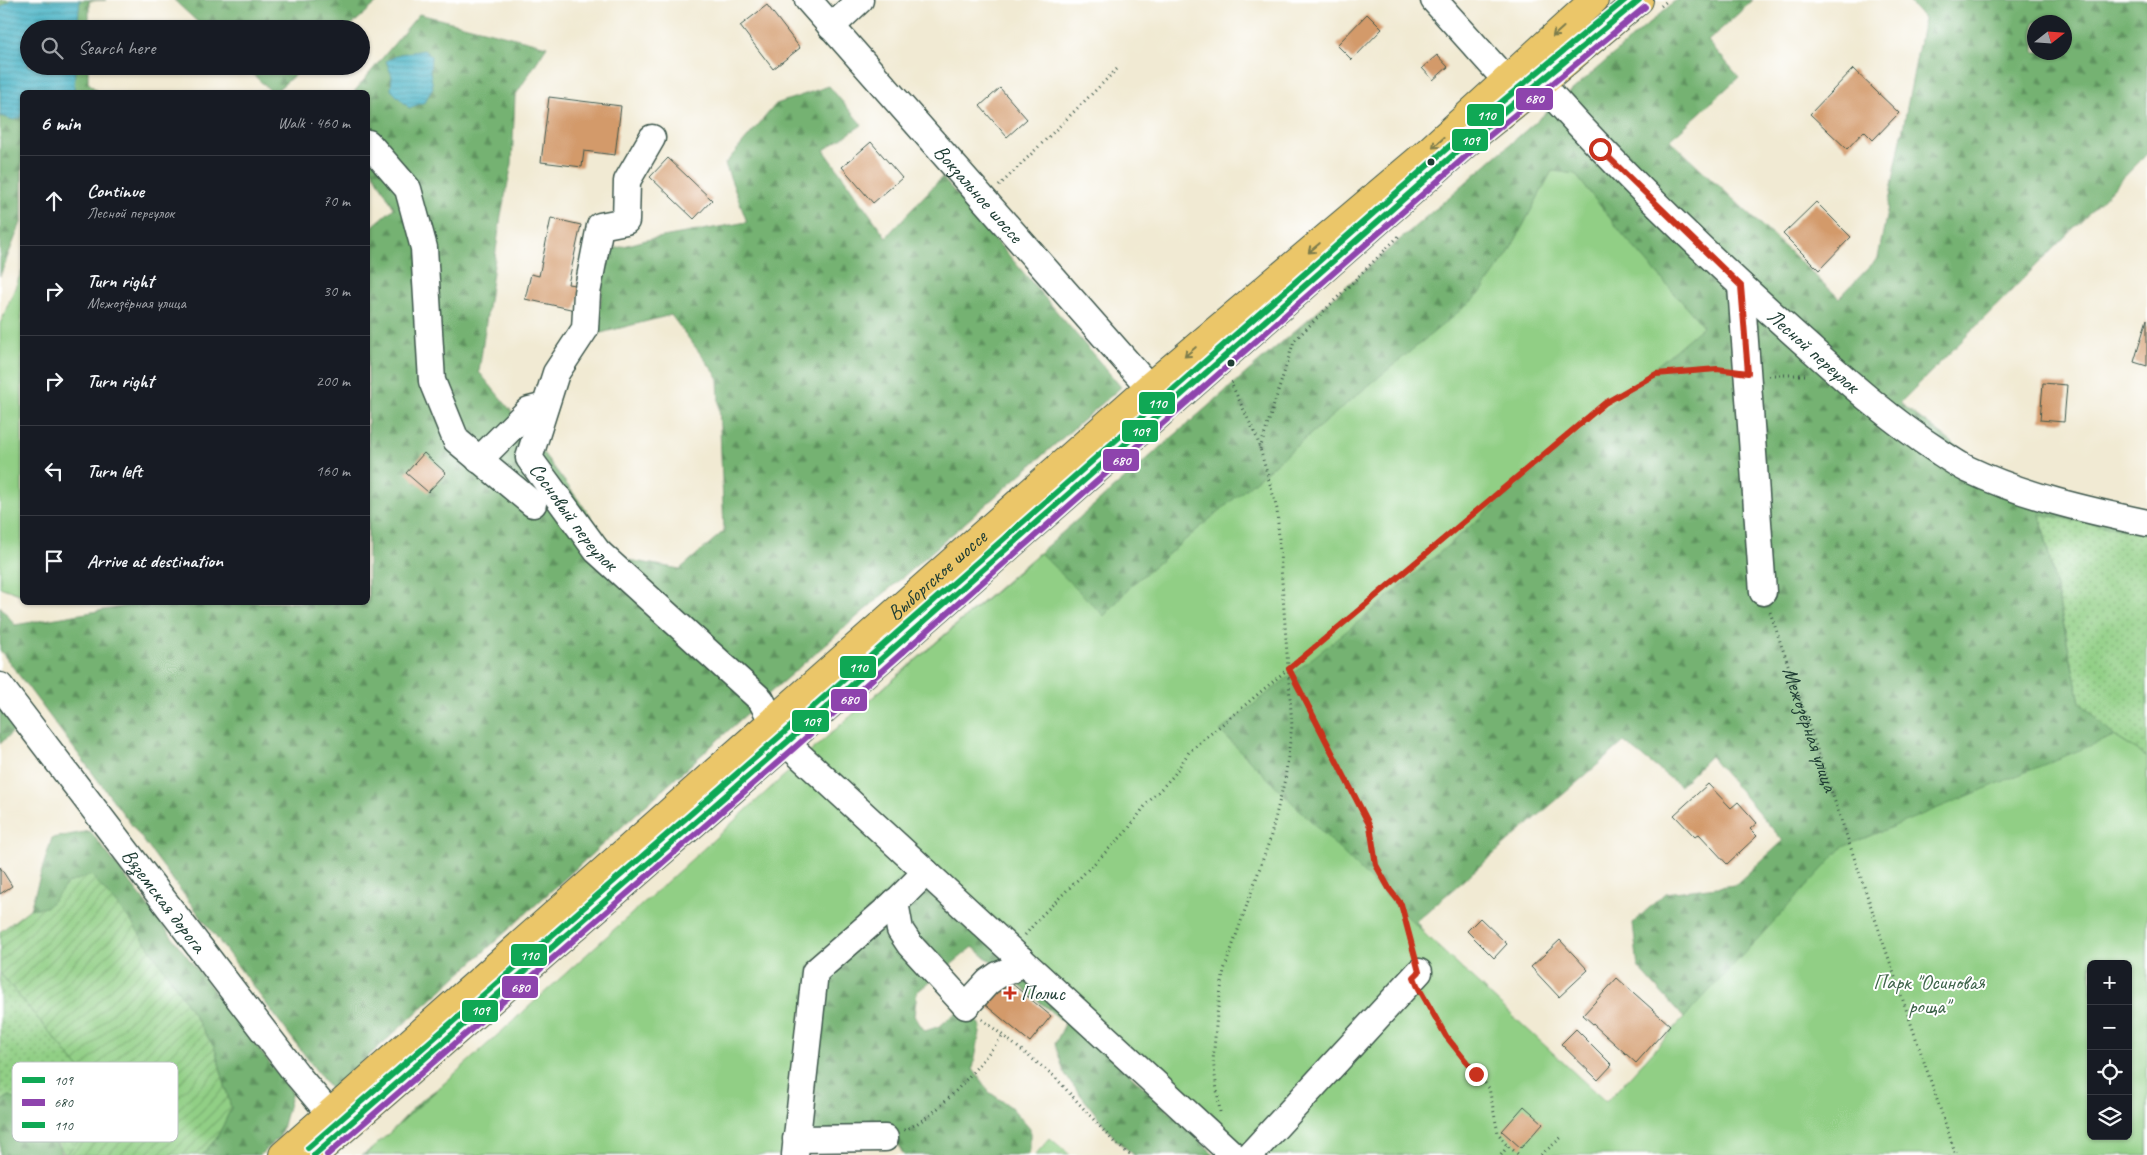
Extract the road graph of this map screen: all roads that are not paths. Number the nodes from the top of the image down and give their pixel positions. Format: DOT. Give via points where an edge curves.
graph roads {
  1 [pos="808,0"];
  2 [pos="860,0"];
  3 [pos="1434,0"];
  4 [pos="1594,0"];
  5 [pos="1639,0"];
  6 [pos="831,27"];
  7 [pos="1505,79"];
  8 [pos="1541,83"];
  9 [pos="652,138"];
  10 [pos="370,145"];
  11 [pos="1741,286"];
  12 [pos="1149,387"];
  13 [pos="546,406"];
  14 [pos="479,460"];
  15 [pos="533,504"];
  16 [pos="2147,523"];
  17 [pos="1763,592"];
  18 [pos="0,686"];
  19 [pos="779,732"];
  20 [pos="926,872"];
  21 [pos="895,902"];
  22 [pos="1016,955"];
  23 [pos="1417,974"];
  24 [pos="330,1114"];
  25 [pos="884,1138"];
  26 [pos="795,1147"];
  27 [pos="283,1155"];
  28 [pos="314,1155"];
  29 [pos="1233,1155"];
  30 [pos="1250,1155"];
  1 -- 6 [label="street, Вокзальное шоссе"];
  2 -- 6 [label="street"];
  3 -- 7 [label="street"];
  4 -- 7 [label="main road, Выборгское шоссе, one-way"];
  5 -- 8 [label="main road, Выборгское шоссе"];
  6 -- 12 [label="street, Вокзальное шоссе"];
  7 -- 12 [label="main road, Выборгское шоссе, one-way" via="1417,162"];
  8 -- 11 [label="street, Лесной переулок" via="1600,149"];
  8 -- 19 [label="main road, Выборгское шоссе" via="1476,135"];
  9 -- 13 [label="street, Сосновый переулок" via="627,181 626,221 600,226 587,293 585,329 556,373"];
  10 -- 14 [label="street" via="408,189 424,248 432,381 456,440"];
  11 -- 16 [label="street, Лесной переулок" via="1839,374 1915,436 1965,468 2009,487 2060,503"];
  11 -- 17 [label="street"];
  12 -- 19 [label="main road, Выборгское шоссе"];
  13 -- 14 [label="street" via="529,410"];
  13 -- 19 [label="street, Сосновый переулок" via="529,458 597,551 762,700"];
  14 -- 15 [label="street"];
  18 -- 24 [label="street, Вяземская дорога"];
  19 -- 20 [label="street"];
  19 -- 24 [label="main road, Выборгское шоссе"];
  19 -- 28 [label="main road, Выборгское шоссе"];
  20 -- 21 [label="street"];
  20 -- 22 [label="street"];
  21 -- 22 [label="street" via="900,930 910,945 966,1006 988,982 1011,970"];
  21 -- 26 [label="street" via="815,972"];
  22 -- 29 [label="street"];
  23 -- 30 [label="street"];
  24 -- 27 [label="main road, Выборгское шоссе"];
  25 -- 26 [label="street"];
}
